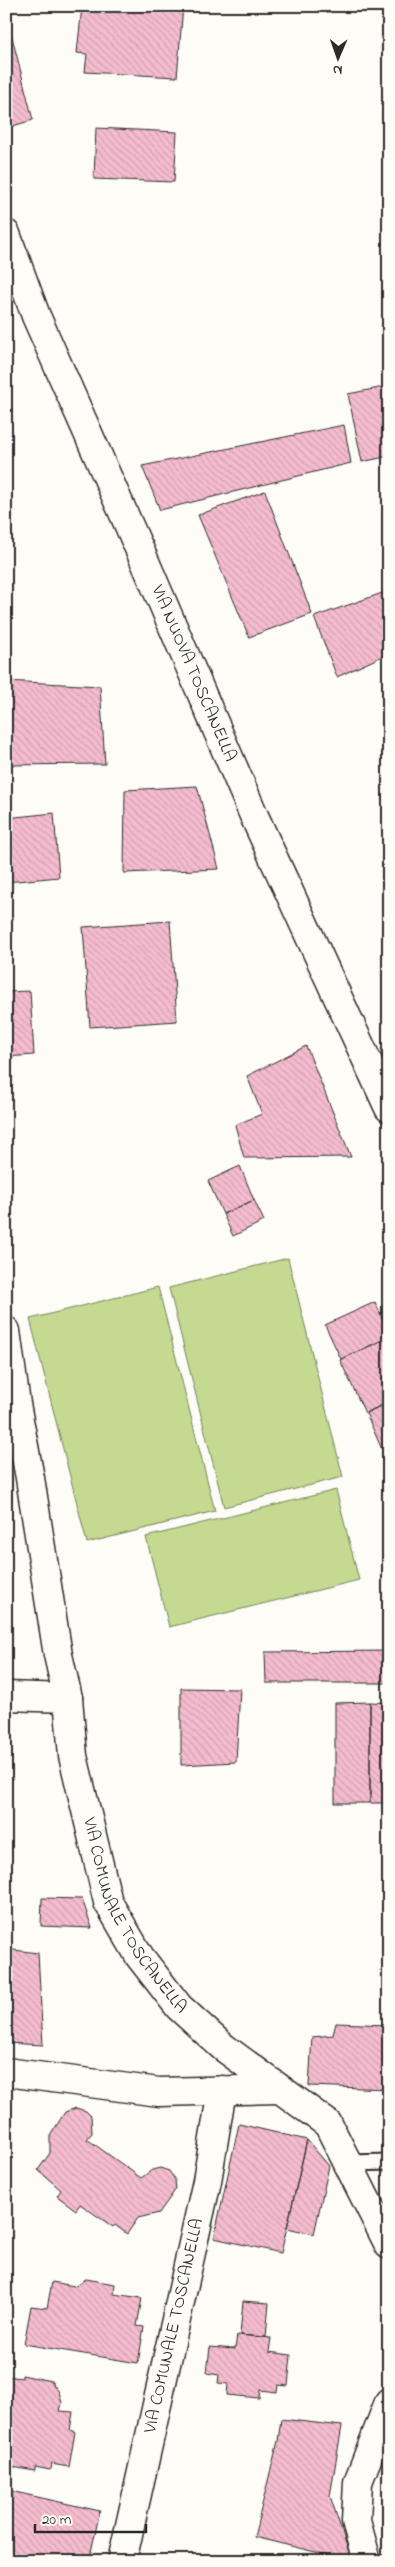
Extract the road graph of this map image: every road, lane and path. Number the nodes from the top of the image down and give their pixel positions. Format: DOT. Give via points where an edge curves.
graph roads {
  1 [pos="6,234"];
  2 [pos="389,1108"];
  3 [pos="6,1330"];
  4 [pos="6,1696"];
  5 [pos="68,1698"];
  6 [pos="6,2072"];
  7 [pos="278,2089"];
  8 [pos="222,2090"];
  9 [pos="389,2162"];
  10 [pos="349,2163"];
  11 [pos="389,2245"];
  12 [pos="389,2402"];
  13 [pos="122,2561"];
  14 [pos="367,2561"];
  1 -- 2 [label="street, VIA NUOVA TOSCANELLA" via="36,316 254,818"];
  3 -- 5 [label="street, VIA COMUNALE TOSCANELLA" via="58,1655"];
  4 -- 5 [label="street"];
  5 -- 7 [label="street, VIA COMUNALE TOSCANELLA" via="73,1756 108,1902 140,1957 179,2007 223,2047"];
  6 -- 8 [label="street" via="159,2092"];
  7 -- 8 [label="street"];
  7 -- 10 [label="street, VIA COMUNALE TOSCANELLA" via="328,2124"];
  8 -- 13 [label="street, VIA COMUNALE TOSCANELLA" via="207,2181"];
  9 -- 10 [label="lane"];
  10 -- 11 [label="street, VIA COMUNALE TOSCANELLA"];
  12 -- 14 [label="street" via="358,2482 356,2521"];
}
